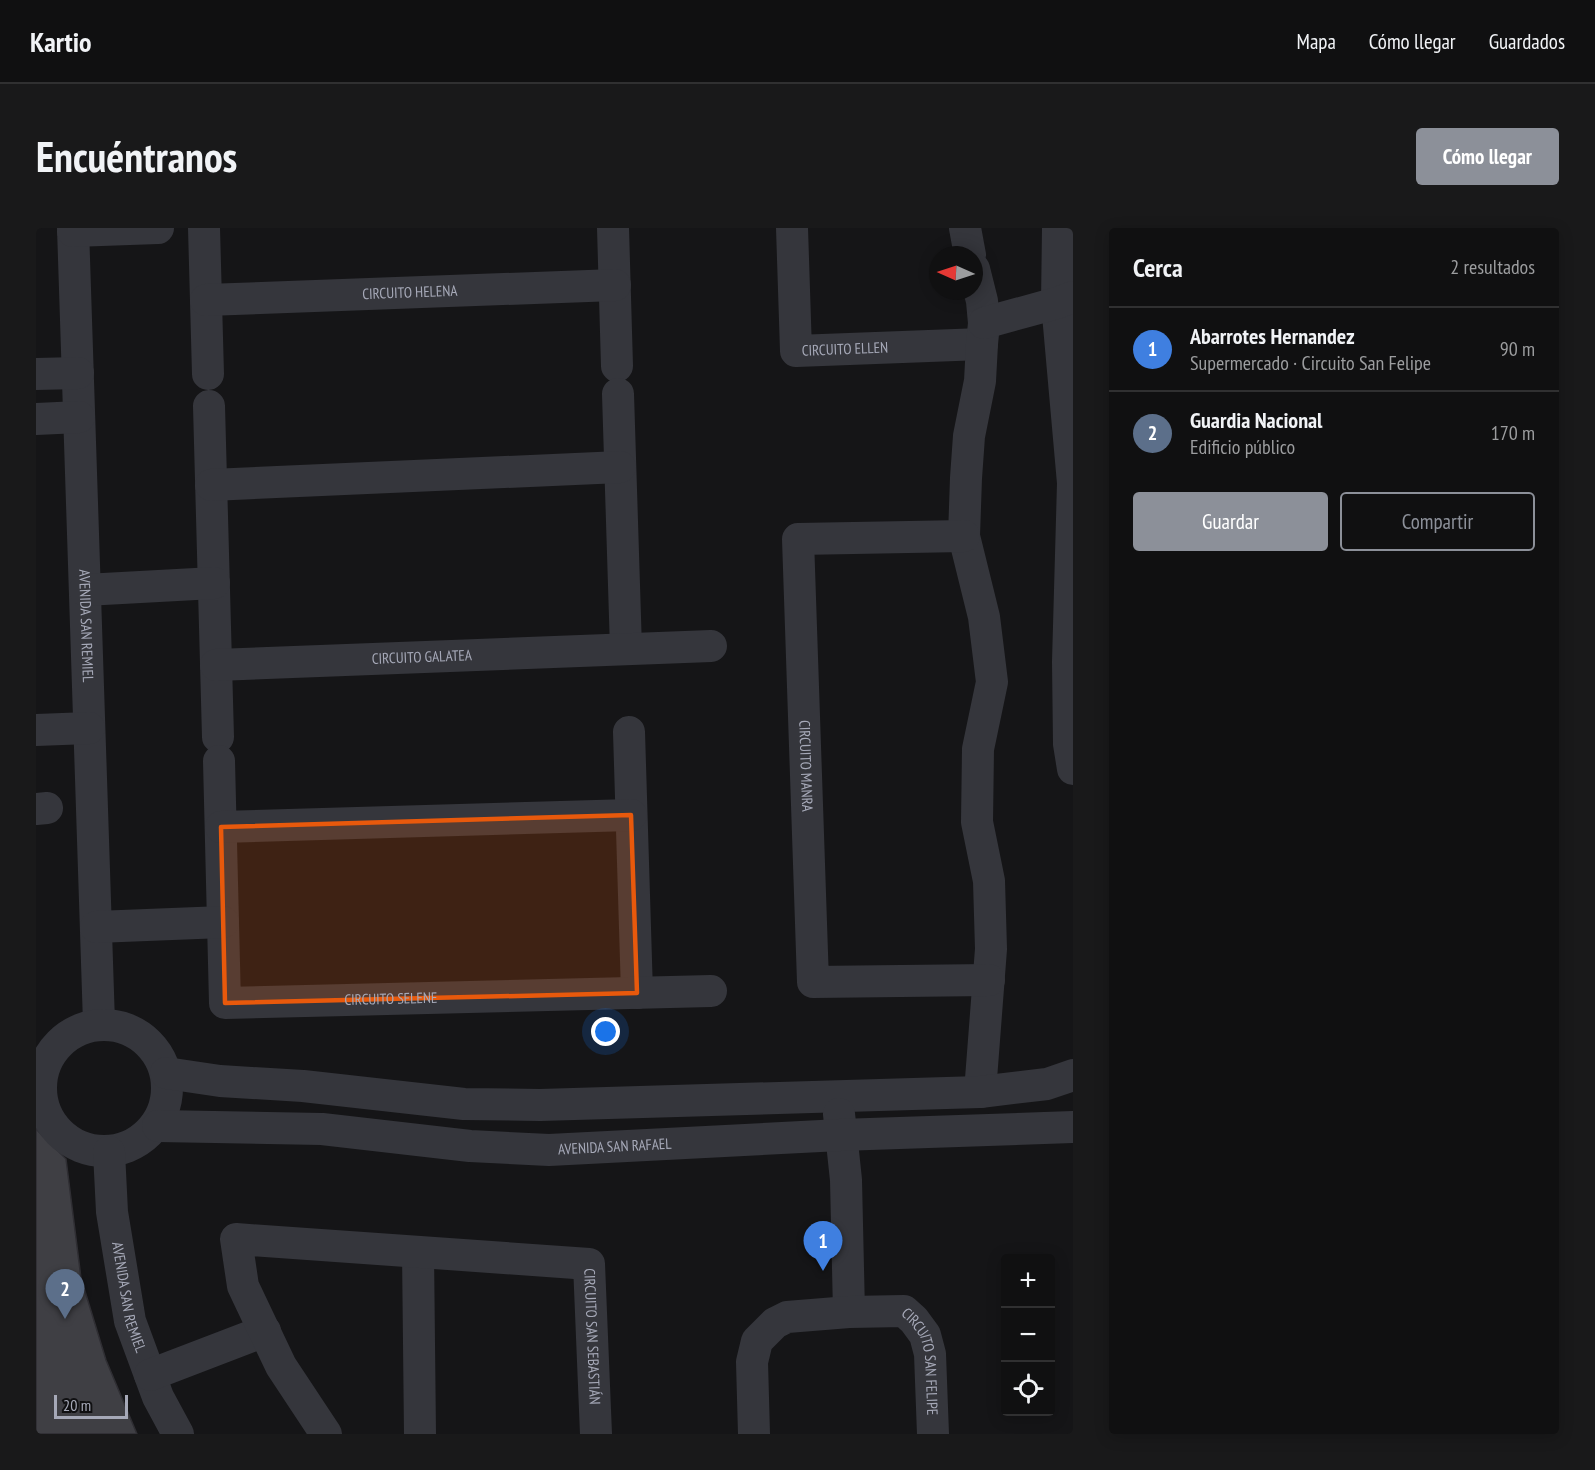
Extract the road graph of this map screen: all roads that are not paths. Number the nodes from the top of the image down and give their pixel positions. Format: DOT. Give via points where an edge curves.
graph roads {
  1 [pos="158,228"];
  2 [pos="204,228"];
  3 [pos="613,228"];
  4 [pos="792,228"];
  5 [pos="965,228"];
  6 [pos="1058,228"];
  7 [pos="73,230"];
  8 [pos="968,246"];
  9 [pos="615,285"];
  10 [pos="206,300"];
  11 [pos="982,300"];
  12 [pos="1065,300"];
  13 [pos="983,333"];
  14 [pos="78,373"];
  15 [pos="36,374"];
  16 [pos="208,374"];
  17 [pos="209,406"];
  18 [pos="79,417"];
  19 [pos="36,419"];
  20 [pos="620,467"];
  21 [pos="1073,483"];
  22 [pos="211,485"];
  23 [pos="964,536"];
  24 [pos="214,584"];
  25 [pos="85,590"];
  26 [pos="711,646"];
  27 [pos="626,650"];
  28 [pos="216,666"];
  29 [pos="89,728"];
  30 [pos="36,730"];
  31 [pos="629,732"];
  32 [pos="1073,769"];
  33 [pos="632,815"];
  34 [pos="220,827"];
  35 [pos="223,922"];
  36 [pos="96,927"];
  37 [pos="989,980"];
  38 [pos="711,991"];
  39 [pos="637,993"];
  40 [pos="99,1023"];
  41 [pos="44,1051"];
  42 [pos="166,1073"];
  43 [pos="1073,1075"];
  44 [pos="38,1090"];
  45 [pos="980,1092"];
  46 [pos="837,1095"];
  47 [pos="158,1126"];
  48 [pos="1073,1127"];
  49 [pos="840,1134"];
  50 [pos="109,1152"];
  51 [pos="418,1252"];
  52 [pos="849,1312"];
  53 [pos="264,1331"];
  54 [pos="150,1375"];
  55 [pos="178,1434"];
  56 [pos="326,1434"];
  57 [pos="420,1434"];
  58 [pos="596,1434"];
  59 [pos="754,1434"];
  60 [pos="933,1434"];
  1 -- 7 [label="street"];
  2 -- 10 [label="street"];
  3 -- 9 [label="street"];
  4 -- 13 [label="street, CIRCUITO ELLEN" via="796,351"];
  5 -- 8 [label="street"];
  6 -- 12 [label="street"];
  7 -- 14 [label="street, AVENIDA SAN REMIEL"];
  9 -- 10 [label="street, CIRCUITO HELENA"];
  9 -- 20 [label="street"];
  10 -- 16 [label="street"];
  11 -- 13 [label="street"];
  12 -- 13 [label="street"];
  12 -- 21 [label="street" via="1065,393"];
  13 -- 23 [label="street" via="980,381 969,436"];
  14 -- 15 [label="street"];
  14 -- 18 [label="street, AVENIDA SAN REMIEL"];
  17 -- 22 [label="street"];
  18 -- 19 [label="street"];
  18 -- 25 [label="street, AVENIDA SAN REMIEL"];
  20 -- 22 [label="street"];
  20 -- 27 [label="street"];
  21 -- 32 [label="street" via="1068,662"];
  22 -- 24 [label="street"];
  23 -- 37 [label="street" via="984,617 992,682 978,749 977,822 989,881"];
  23 -- 37 [label="street, CIRCUITO MANRA" via="798,539 813,982"];
  24 -- 25 [label="street"];
  24 -- 28 [label="street"];
  25 -- 29 [label="street, AVENIDA SAN REMIEL"];
  26 -- 27 [label="street, CIRCUITO GALATEA"];
  27 -- 28 [label="street, CIRCUITO GALATEA"];
  28 -- 34 [label="street, CIRCUITO SELENE"];
  29 -- 30 [label="street"];
  29 -- 36 [label="street, AVENIDA SAN REMIEL"];
  31 -- 33 [label="street"];
  33 -- 34 [label="street"];
  33 -- 39 [label="street"];
  34 -- 35 [label="street, CIRCUITO SELENE"];
  35 -- 36 [label="street"];
  35 -- 39 [label="street, CIRCUITO SELENE" via="225,1003"];
  36 -- 40 [label="street, AVENIDA SAN REMIEL"];
  37 -- 45 [label="street"];
  38 -- 39 [label="street, CIRCUITO SELENE"];
  40 -- 41 [label="street" via="83,1027"];
  40 -- 42 [label="street" via="123,1026 143,1036 158,1053"];
  41 -- 44 [label="street"];
  42 -- 46 [label="street" via="465,1104"];
  42 -- 47 [label="street" via="167,1095"];
  43 -- 45 [label="street" via="1047,1084"];
  44 -- 50 [label="street" via="55,1128 70,1142 88,1150"];
  45 -- 46 [label="street"];
  46 -- 49 [label="street"];
  47 -- 49 [label="street, AVENIDA SAN RAFAEL" via="322,1129 470,1146 549,1150"];
  47 -- 50 [label="street" via="130,1146"];
  48 -- 49 [label="street, AVENIDA SAN RAFAEL"];
  49 -- 52 [label="street" via="846,1180"];
  50 -- 54 [label="street, AVENIDA SAN REMIEL" via="112,1212 130,1321"];
  51 -- 53 [label="street, CIRCUITO SAN SEBASTIÁN" via="236,1239 243,1286"];
  51 -- 57 [label="street"];
  51 -- 58 [label="street, CIRCUITO SAN SEBASTIÁN" via="589,1264"];
  52 -- 59 [label="street, CIRCUITO SAN FELIPE" via="788,1317 775,1323 757,1341 752,1362"];
  52 -- 60 [label="street, CIRCUITO SAN FELIPE" via="904,1311 914,1320 930,1354"];
  53 -- 54 [label="street"];
  53 -- 56 [label="street, CIRCUITO SAN SEBASTIÁN" via="281,1366"];
  54 -- 55 [label="street, AVENIDA SAN REMIEL"];
}
